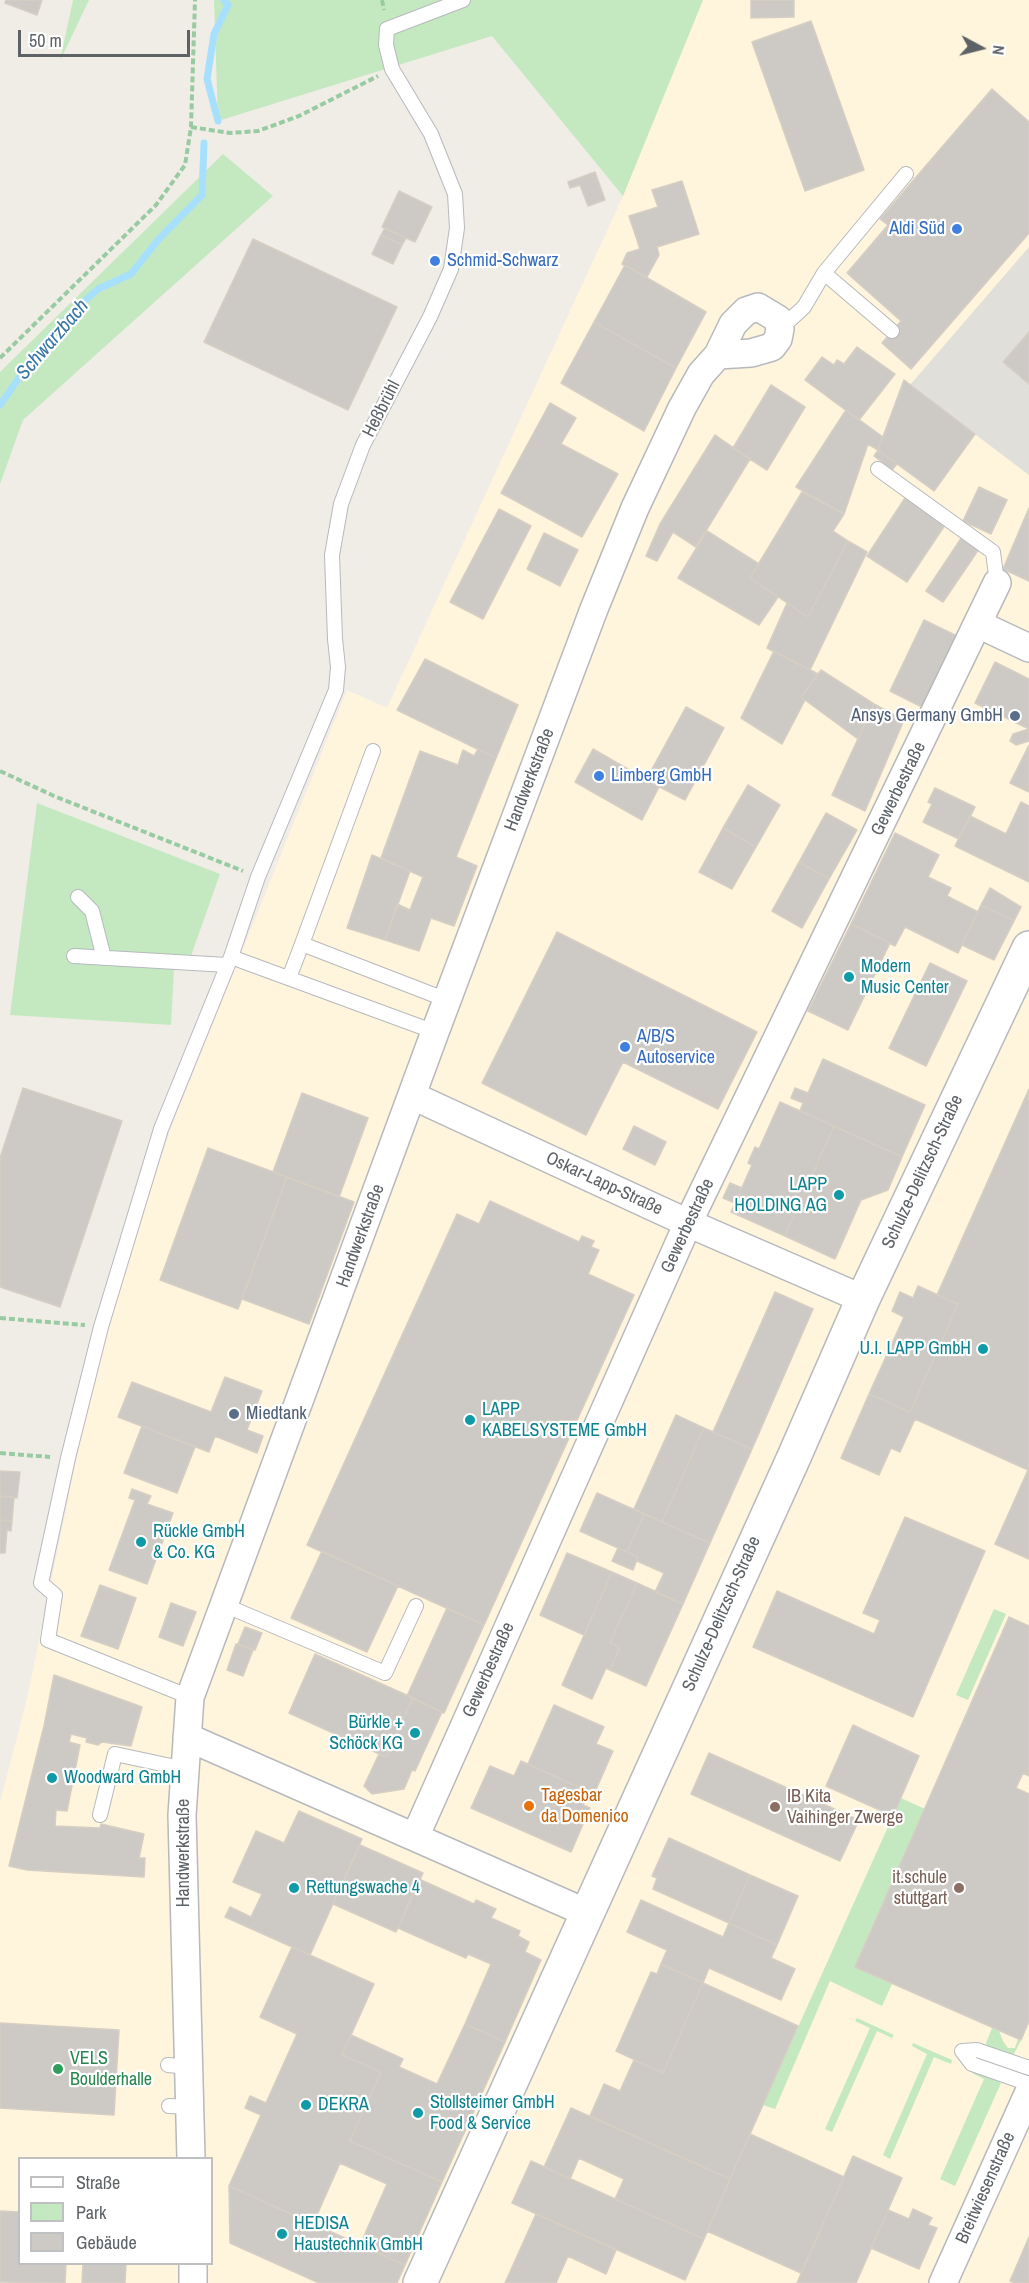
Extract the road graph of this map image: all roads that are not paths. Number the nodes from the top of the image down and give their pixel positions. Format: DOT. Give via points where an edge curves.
graph roads {
  1 [pos="463,0"];
  2 [pos="906,174"];
  3 [pos="824,273"];
  4 [pos="780,329"];
  5 [pos="892,331"];
  6 [pos="718,355"];
  7 [pos="878,469"];
  8 [pos="997,583"];
  9 [pos="978,624"];
  10 [pos="1029,648"];
  11 [pos="373,751"];
  12 [pos="78,897"];
  13 [pos="302,944"];
  14 [pos="1029,948"];
  15 [pos="74,956"];
  16 [pos="104,958"];
  17 [pos="229,961"];
  18 [pos="289,978"];
  19 [pos="447,1000"];
  20 [pos="435,1032"];
  21 [pos="413,1096"];
  22 [pos="688,1223"];
  23 [pos="863,1299"];
  24 [pos="224,1605"];
  25 [pos="417,1606"];
  26 [pos="190,1697"];
  27 [pos="187,1737"];
  28 [pos="185,1769"];
  29 [pos="100,1815"];
  30 [pos="415,1837"];
  31 [pos="587,1913"];
  32 [pos="1029,2068"];
  33 [pos="1029,2084"];
  34 [pos="1029,2092"];
  35 [pos="191,2157"];
  36 [pos="193,2265"];
  37 [pos="193,2283"];
  38 [pos="420,2283"];
  39 [pos="943,2283"];
  1 -- 17 [label="lane, Heßbrühl" via="387,29 392,69 431,134 455,194 457,228 451,269 363,445 341,504 332,555 336,690 258,878"];
  2 -- 3 [label="lane"];
  3 -- 4 [label="lane" via="804,307"];
  3 -- 5 [label="lane"];
  4 -- 6 [label="street" via="772,347"];
  4 -- 6 [label="street, Handwerkstraße" via="778,319 766,310 746,310 733,324"];
  6 -- 19 [label="street, Handwerkstraße" via="701,374 682,408 635,508"];
  7 -- 8 [label="lane" via="993,552"];
  8 -- 9 [label="street, Gewerbestraße"];
  9 -- 10 [label="street"];
  9 -- 22 [label="street, Gewerbestraße"];
  11 -- 13 [label="lane"];
  12 -- 16 [label="lane" via="92,911"];
  13 -- 18 [label="lane"];
  13 -- 19 [label="lane"];
  14 -- 23 [label="street, Schulze-Delitzsch-Straße"];
  15 -- 16 [label="lane"];
  16 -- 17 [label="lane"];
  17 -- 18 [label="lane"];
  17 -- 26 [label="lane, Heßbrühl" via="161,1129 101,1327 41,1583 55,1595 48,1640"];
  18 -- 20 [label="lane"];
  19 -- 20 [label="street, Handwerkstraße"];
  20 -- 21 [label="street, Handwerkstraße"];
  21 -- 22 [label="street, Oskar-Lapp-Straße"];
  21 -- 24 [label="street, Handwerkstraße"];
  22 -- 23 [label="street, Oskar-Lapp-Straße"];
  22 -- 30 [label="street, Gewerbestraße"];
  23 -- 31 [label="street, Schulze-Delitzsch-Straße"];
  24 -- 25 [label="lane" via="385,1673"];
  24 -- 26 [label="street, Handwerkstraße"];
  26 -- 27 [label="street, Handwerkstraße"];
  27 -- 28 [label="street, Handwerkstraße"];
  27 -- 30 [label="street"];
  28 -- 29 [label="lane" via="115,1754"];
  28 -- 35 [label="street, Handwerkstraße" via="178,2066 179,2107"];
  30 -- 31 [label="street"];
  31 -- 38 [label="street, Schulze-Delitzsch-Straße"];
  32 -- 33 [label="lane" via="977,2050 962,2051 972,2064"];
  34 -- 39 [label="street, Breitwiesenstraße"];
  36 -- 37 [label="street"];
}
